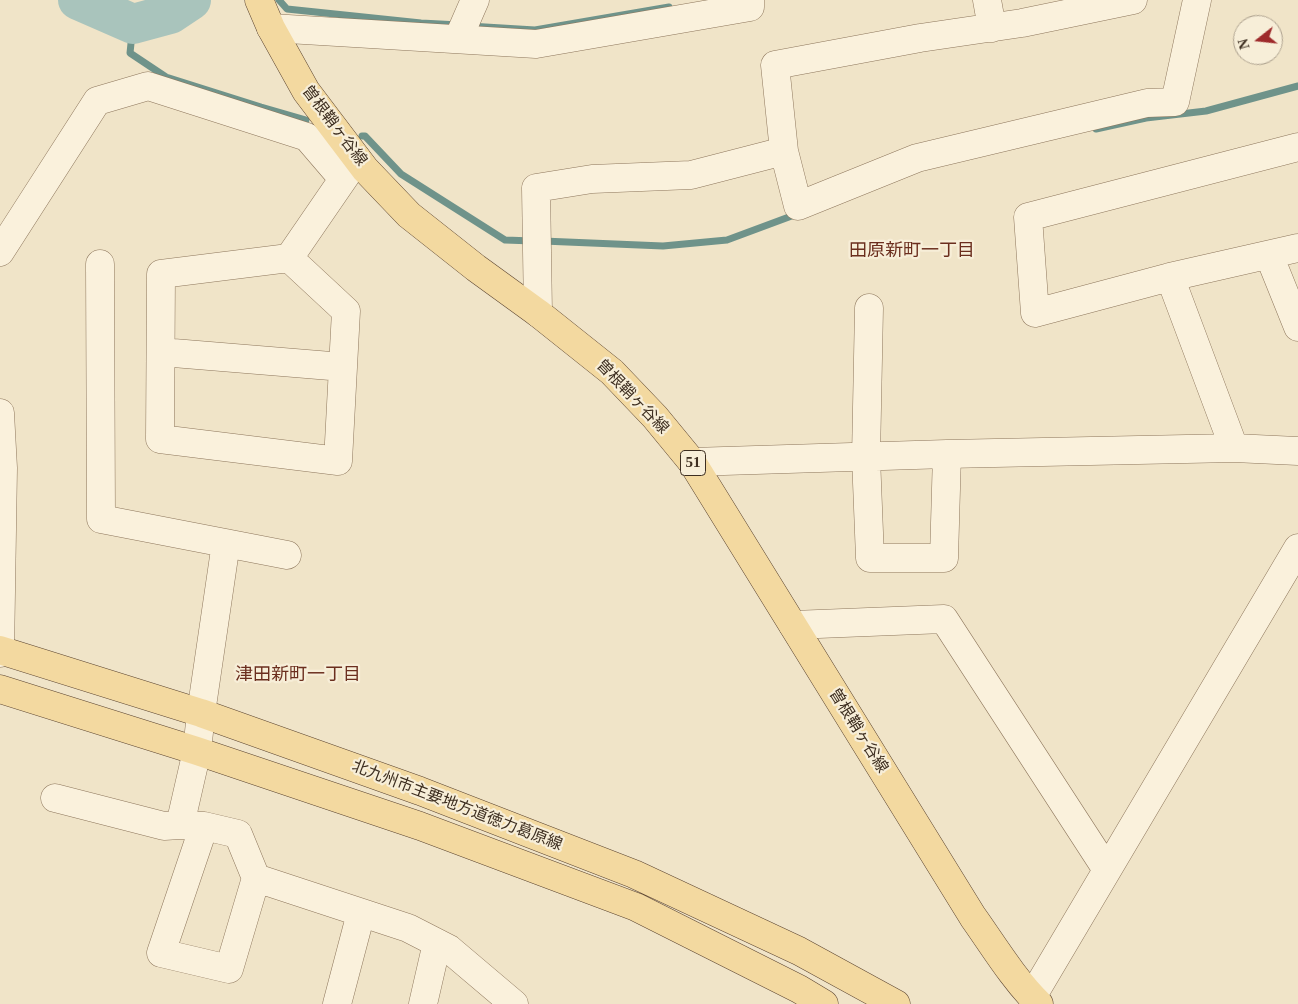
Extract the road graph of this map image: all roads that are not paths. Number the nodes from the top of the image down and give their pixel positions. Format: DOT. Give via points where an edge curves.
graph roads {
  1 [pos="259,0"];
  2 [pos="475,0"];
  3 [pos="750,0"];
  4 [pos="987,0"];
  5 [pos="1133,0"];
  6 [pos="1197,0"];
  7 [pos="271,28"];
  8 [pos="992,28"];
  9 [pos="458,39"];
  10 [pos="1298,147"];
  11 [pos="784,152"];
  12 [pos="350,169"];
  13 [pos="1298,248"];
  14 [pos="0,252"];
  15 [pos="1269,255"];
  16 [pos="289,258"];
  17 [pos="100,264"];
  18 [pos="1170,277"];
  19 [pos="869,308"];
  20 [pos="538,313"];
  21 [pos="1298,327"];
  22 [pos="161,352"];
  23 [pos="343,367"];
  24 [pos="0,413"];
  25 [pos="1234,448"];
  26 [pos="1298,451"];
  27 [pos="947,454"];
  28 [pos="866,457"];
  29 [pos="692,462"];
  30 [pos="226,544"];
  31 [pos="1298,548"];
  32 [pos="287,556"];
  33 [pos="793,625"];
  34 [pos="0,651"];
  35 [pos="0,689"];
  36 [pos="201,713"];
  37 [pos="197,751"];
  38 [pos="56,798"];
  39 [pos="192,825"];
  40 [pos="1107,870"];
  41 [pos="256,878"];
  42 [pos="361,913"];
  43 [pos="437,943"];
  44 [pos="1035,1001"];
  45 [pos="337,1004"];
  46 [pos="423,1004"];
  47 [pos="514,1004"];
  48 [pos="824,1004"];
  49 [pos="896,1004"];
  1 -- 7 [label="main road, 曽根鞘ヶ谷線 / 51"];
  2 -- 9 [label="street"];
  3 -- 9 [label="street" via="750,7 536,44"];
  4 -- 8 [label="street"];
  5 -- 8 [label="street"];
  6 -- 11 [label="street" via="1174,102 1147,103 917,158 798,206"];
  7 -- 9 [label="street"];
  7 -- 12 [label="main road, 曽根鞘ヶ谷線 / 51"];
  8 -- 11 [label="street" via="775,65"];
  10 -- 18 [label="street" via="1028,217 1035,313"];
  11 -- 20 [label="street" via="691,175 592,179 536,188"];
  12 -- 14 [label="street" via="306,137 148,86 97,101"];
  12 -- 16 [label="street"];
  12 -- 20 [label="main road, 曽根鞘ヶ谷線 / 51" via="365,169 409,215"];
  13 -- 15 [label="street"];
  15 -- 18 [label="street"];
  15 -- 21 [label="street"];
  16 -- 22 [label="street" via="161,274"];
  16 -- 23 [label="street" via="346,312"];
  17 -- 30 [label="street" via="102,519"];
  18 -- 25 [label="street"];
  19 -- 28 [label="street"];
  20 -- 29 [label="main road, 曽根鞘ヶ谷線 / 51" via="612,372"];
  22 -- 23 [label="street"];
  22 -- 23 [label="street" via="160,439 338,461"];
  24 -- 34 [label="street" via="3,468"];
  25 -- 26 [label="street"];
  25 -- 27 [label="street"];
  27 -- 28 [label="street"];
  27 -- 28 [label="street" via="944,558 870,558"];
  28 -- 29 [label="street"];
  29 -- 33 [label="main road, 曽根鞘ヶ谷線 / 51"];
  30 -- 32 [label="street"];
  30 -- 36 [label="street"];
  31 -- 40 [label="street"];
  33 -- 40 [label="street" via="944,619"];
  33 -- 44 [label="main road, 曽根鞘ヶ谷線 / 51" via="973,917"];
  34 -- 36 [label="main road, 北九州市主要地方道徳力葛原線"];
  35 -- 37 [label="main road, 北九州市主要地方道徳力葛原線"];
  36 -- 37 [label="street"];
  36 -- 49 [label="main road, 北九州市主要地方道徳力葛原線" via="420,791 634,874 799,951"];
  37 -- 39 [label="street"];
  37 -- 48 [label="main road, 北九州市主要地方道徳力葛原線" via="420,826 636,907"];
  38 -- 39 [label="street" via="164,826"];
  39 -- 41 [label="street" via="238,834"];
  39 -- 41 [label="street" via="162,953 229,969"];
  40 -- 44 [label="street"];
  41 -- 42 [label="street"];
  42 -- 43 [label="street" via="408,928"];
  42 -- 45 [label="street"];
  43 -- 46 [label="street"];
  43 -- 47 [label="street" via="449,949"];
}
